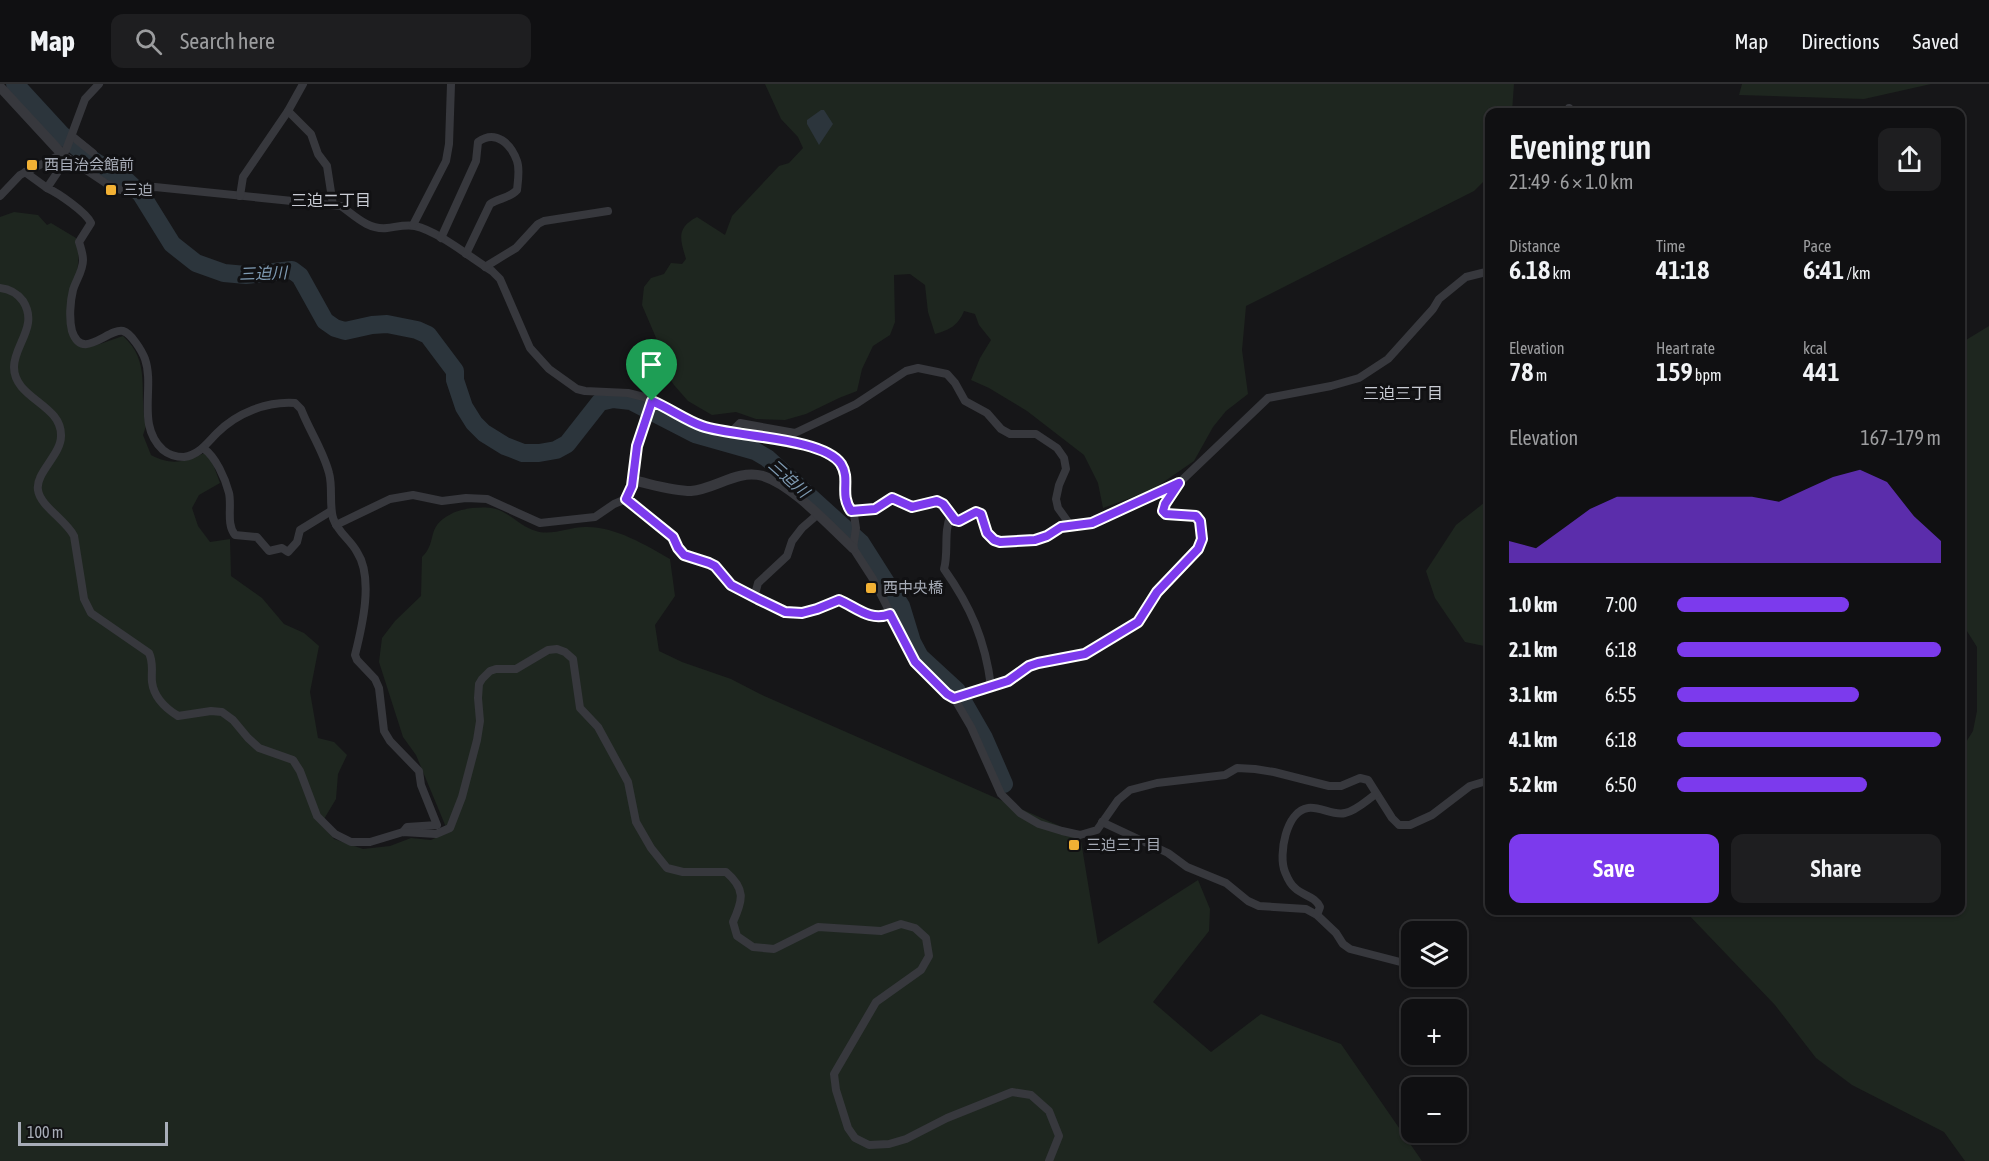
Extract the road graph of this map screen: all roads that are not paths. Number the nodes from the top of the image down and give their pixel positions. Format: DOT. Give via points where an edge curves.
graph roads {
  1 [pos="99,84"];
  2 [pos="303,84"];
  3 [pos="451,84"];
  4 [pos="0,87"];
  5 [pos="288,111"];
  6 [pos="72,136"];
  7 [pos="93,153"];
  8 [pos="65,154"];
  9 [pos="25,172"];
  10 [pos="47,188"];
  11 [pos="0,196"];
  12 [pos="240,196"];
  13 [pos="333,205"];
  14 [pos="608,212"];
  15 [pos="413,225"];
  16 [pos="441,238"];
  17 [pos="466,254"];
  18 [pos="485,267"];
  19 [pos="1485,272"];
  20 [pos="0,288"];
  21 [pos="650,407"];
  22 [pos="731,432"];
  23 [pos="203,448"];
  24 [pos="632,480"];
  25 [pos="1179,483"];
  26 [pos="626,499"];
  27 [pos="331,511"];
  28 [pos="851,511"];
  29 [pos="817,515"];
  30 [pos="951,515"];
  31 [pos="336,525"];
  32 [pos="1071,526"];
  33 [pos="853,544"];
  34 [pos="754,598"];
  35 [pos="890,614"];
  36 [pos="991,686"];
  37 [pos="958,697"];
  38 [pos="1485,782"];
  39 [pos="1376,794"];
  40 [pos="1102,822"];
  41 [pos="403,832"];
  42 [pos="1317,915"];
  43 [pos="1401,962"];
  44 [pos="1050,1161"];
  1 -- 6 [label="street" via="85,99"];
  2 -- 5 [label="street"];
  3 -- 15 [label="street" via="446,161"];
  4 -- 8 [label="street"];
  5 -- 12 [label="street" via="243,177"];
  5 -- 13 [label="street" via="311,134 327,166"];
  6 -- 7 [label="street"];
  6 -- 8 [label="street"];
  8 -- 9 [label="street"];
  8 -- 10 [label="street"];
  8 -- 12 [label="street" via="121,190 155,187"];
  9 -- 10 [label="street"];
  9 -- 11 [label="street"];
  10 -- 23 [label="street" via="85,214 91,223 79,242 83,260 72,295 70,317 74,334 82,343 91,344 126,332 147,365 149,425 157,443 172,455 183,457"];
  12 -- 13 [label="street"];
  13 -- 15 [label="street" via="378,228"];
  14 -- 18 [label="street" via="544,221 516,248"];
  15 -- 16 [label="street"];
  16 -- 17 [label="street"];
  16 -- 17 [label="street" via="476,160 478,142 499,137 506,141 518,162 517,190 490,204"];
  17 -- 18 [label="street"];
  18 -- 21 [label="street" via="500,279 530,348 549,369 577,389 628,393"];
  19 -- 25 [label="street" via="1466,277 1439,299 1404,343 1375,370 1331,386 1268,398"];
  20 -- 41 [label="street" via="16,294 25,304 28,318 15,360 15,374 21,386 60,424 59,445 39,481 38,492 74,536 84,599 91,613 149,653 152,683 163,706 178,716 222,712 259,748 293,760 317,816 335,834 351,842 370,842"];
  21 -- 22 [label="street"];
  21 -- 24 [label="street" via="637,446"];
  22 -- 28 [label="street" via="830,453 845,472 844,495"];
  22 -- 32 [label="street" via="740,423 795,433 856,404 906,371 918,368 947,374 965,401 987,413 1001,429 1010,434 1036,434 1057,448 1066,469 1056,499"];
  23 -- 27 [label="street" via="215,461 229,493 231,529 235,535 257,537 269,551 282,548 288,552 297,542 300,530"];
  23 -- 27 [label="street" via="239,417 263,406 295,403 329,474"];
  24 -- 26 [label="street"];
  24 -- 29 [label="street" via="691,490 743,475 761,476 791,491"];
  25 -- 32 [label="street" via="1092,523"];
  25 -- 36 [label="street" via="1163,511 1196,516 1202,539 1198,549 1157,592 1138,622 1085,654 1029,666 1008,681"];
  26 -- 31 [label="street" via="595,517 540,523 487,499 442,501 413,495 390,499"];
  26 -- 34 [label="street" via="673,537 684,555 715,566 731,585"];
  27 -- 31 [label="street"];
  28 -- 30 [label="street" via="875,509 892,498 912,507 937,501"];
  28 -- 33 [label="street" via="856,528"];
  29 -- 33 [label="street"];
  29 -- 34 [label="street" via="792,541 788,556 758,583"];
  30 -- 32 [label="street" via="959,521 976,512 981,514 987,533 1000,542 1035,540"];
  30 -- 36 [label="street" via="946,525 944,569 976,623"];
  31 -- 41 [label="street" via="357,550 366,578 355,655 375,679 384,731 419,771 437,825 407,827"];
  33 -- 35 [label="street"];
  34 -- 35 [label="street" via="785,612 802,613 839,600 866,614 881,618"];
  35 -- 37 [label="street" via="915,662 947,694"];
  36 -- 37 [label="street"];
  37 -- 40 [label="street" via="1001,794 1020,813 1039,824 1080,835 1097,830"];
  38 -- 39 [label="street" via="1470,786 1432,815 1410,825 1399,825"];
  39 -- 40 [label="street" via="1368,780 1360,778 1329,786 1265,770 1237,768 1225,775 1130,790"];
  39 -- 42 [label="street" via="1342,814 1308,808 1298,812 1289,823 1282,851 1284,870 1294,888 1317,900"];
  40 -- 42 [label="street" via="1226,883 1259,906 1306,909"];
  41 -- 44 [label="street" via="436,834 450,828 477,740 479,684 486,674 496,669 516,669 548,650 562,650 575,665 580,708 598,727 628,782 636,822 651,848 667,867 683,872 726,872 738,882 742,903 733,922 737,936 753,947 774,949 818,927 880,931 901,924 915,928 926,938 929,956 921,970 876,1002 834,1074 848,1128 855,1138 868,1145 889,1144 1012,1092 1031,1095 1048,1111 1059,1136"];
  42 -- 43 [label="street" via="1350,949"];
}
